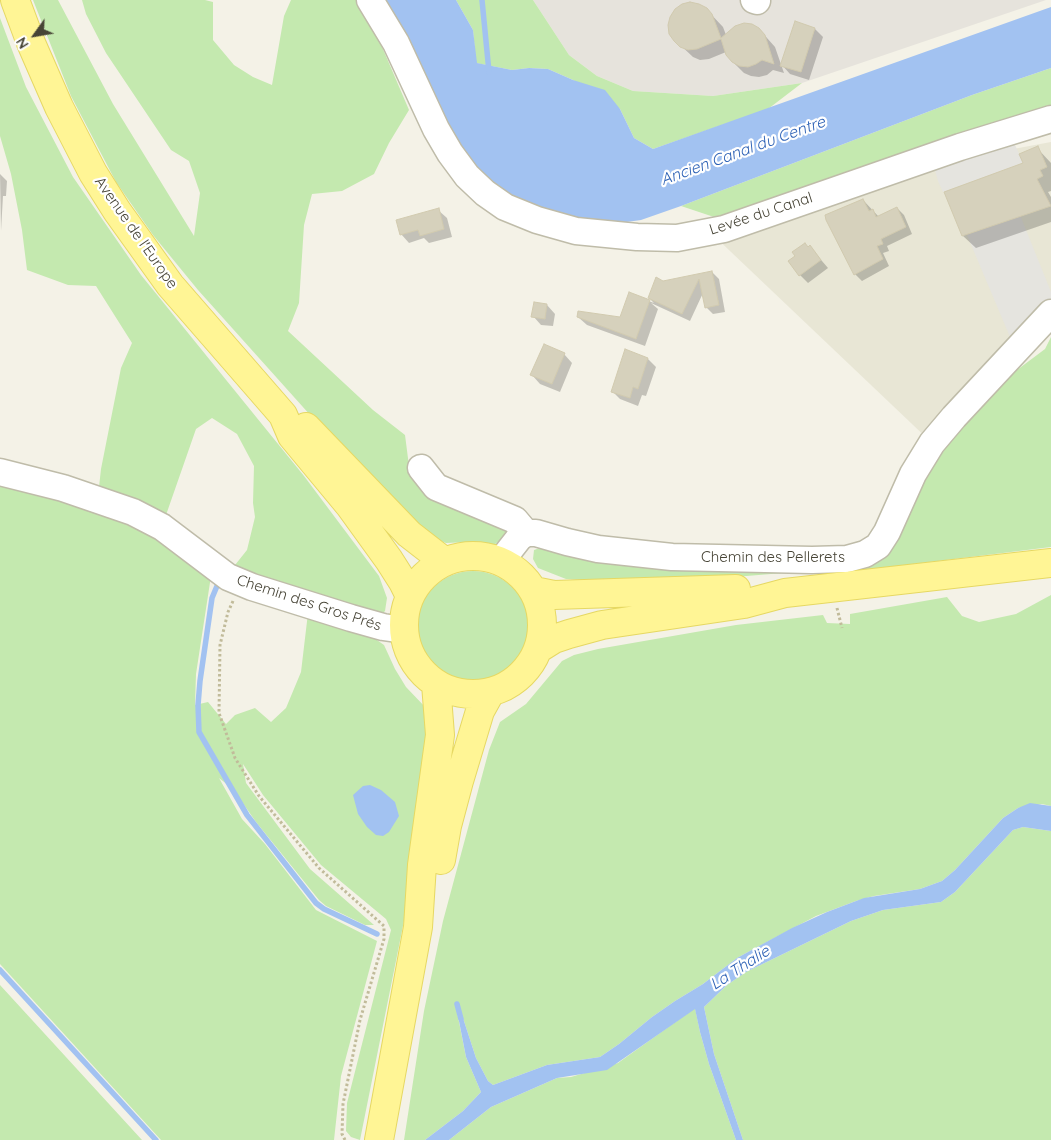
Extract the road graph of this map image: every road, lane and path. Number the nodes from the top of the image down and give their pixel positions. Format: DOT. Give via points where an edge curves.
graph roads {
  1 [pos="15,0"];
  2 [pos="370,0"];
  3 [pos="1051,119"];
  4 [pos="1051,313"];
  5 [pos="283,415"];
  6 [pos="421,468"];
  7 [pos="0,472"];
  8 [pos="526,532"];
  9 [pos="501,561"];
  10 [pos="445,562"];
  11 [pos="1051,563"];
  12 [pos="241,582"];
  13 [pos="534,591"];
  14 [pos="785,593"];
  15 [pos="410,596"];
  16 [pos="404,630"];
  17 [pos="538,649"];
  18 [pos="436,684"];
  19 [pos="490,693"];
  20 [pos="418,927"];
  21 [pos="380,1135"];
  22 [pos="345,1140"];
  1 -- 5 [label="main road, Avenue de l'Europe" via="59,107 117,212 170,285"];
  2 -- 3 [label="street, Levée du Canal" via="396,43 436,129 467,176 505,207 576,231 677,238 724,229"];
  4 -- 8 [label="street, Chemin des Pellerets" via="932,443 913,474 887,532 878,546 866,554 847,559 812,560 672,557 598,549"];
  5 -- 10 [label="main road, Avenue de l'Europe" via="304,425 409,534"];
  5 -- 15 [label="main road, Avenue de l'Europe" via="292,436 350,506 404,582"];
  6 -- 8 [label="street, Chemin des Pellerets" via="436,487 515,520"];
  7 -- 12 [label="street, Chemin des Gros Prés" via="72,491 133,512 162,527 228,577"];
  8 -- 9 [label="street"];
  9 -- 10 [label="main road" via="470,556"];
  9 -- 13 [label="main road" via="519,573"];
  10 -- 15 [label="main road" via="426,574"];
  11 -- 14 [label="main road"];
  12 -- 16 [label="street, Chemin des Gros Prés" via="351,618"];
  12 -- 22 [label="path" via="228,612 220,645 220,713 235,758 259,796 319,868 384,926 384,939 360,1020 342,1104"];
  13 -- 14 [label="main road" via="554,595 740,589"];
  13 -- 17 [label="main road" via="542,615 542,639"];
  14 -- 17 [label="main road" via="744,604 602,625 554,639"];
  15 -- 16 [label="main road"];
  16 -- 18 [label="main road" via="411,657"];
  17 -- 19 [label="main road" via="532,662 514,682"];
  18 -- 19 [label="main road" via="464,695"];
  18 -- 20 [label="main road" via="440,736 422,865"];
  19 -- 20 [label="main road" via="472,736 441,863"];
  20 -- 21 [label="main road"];
}
